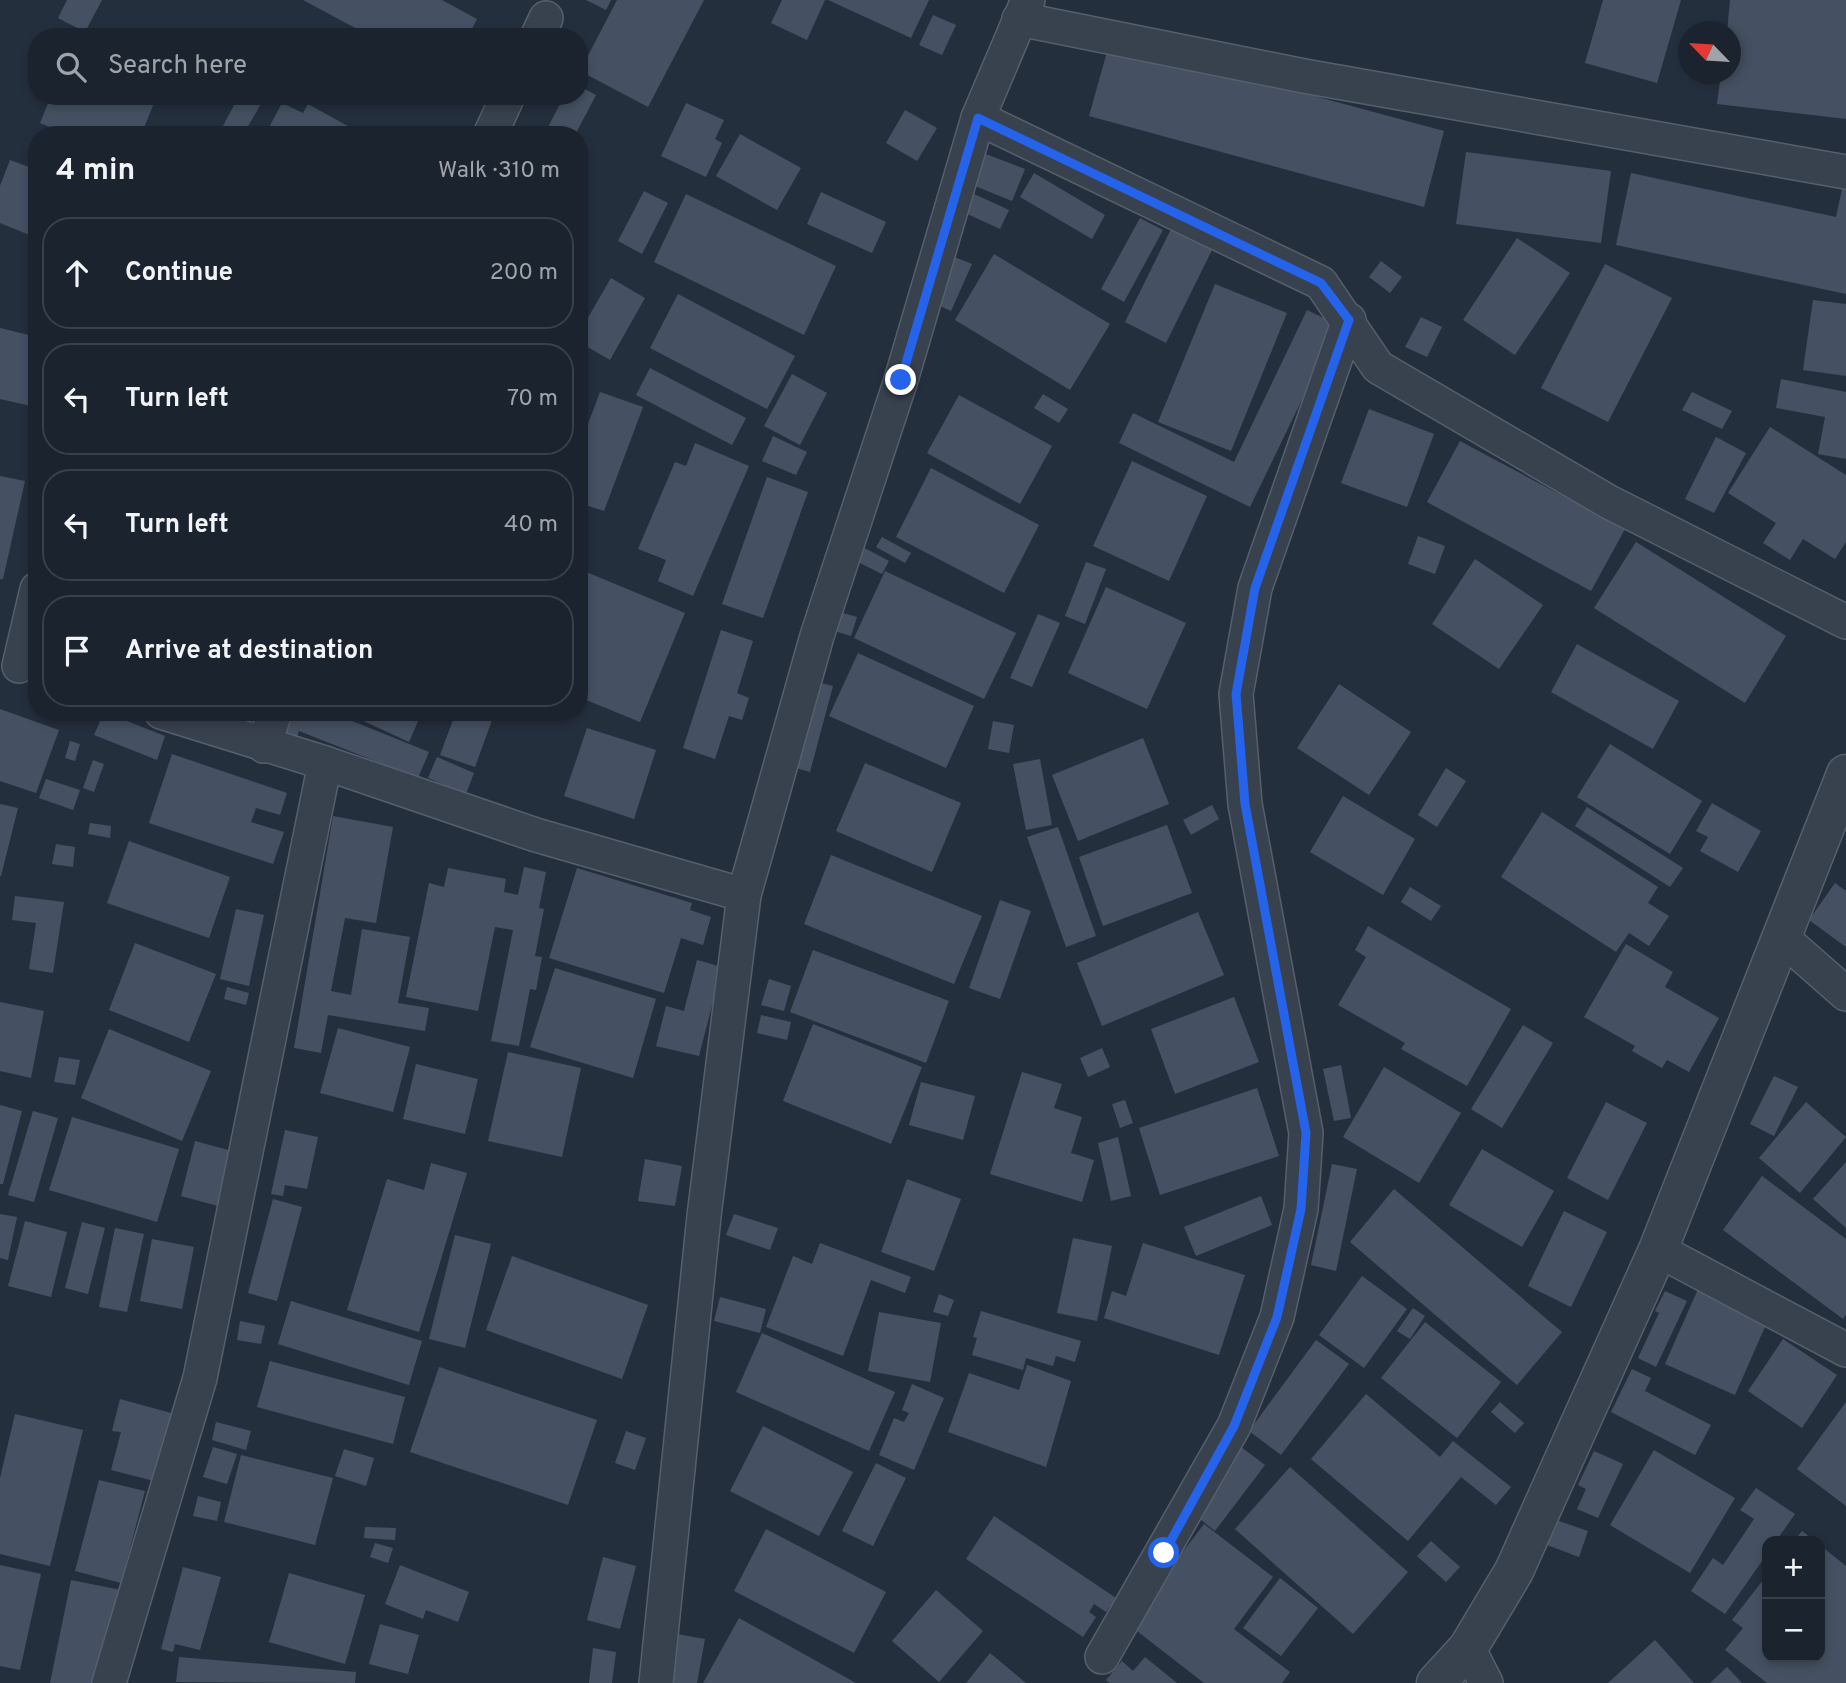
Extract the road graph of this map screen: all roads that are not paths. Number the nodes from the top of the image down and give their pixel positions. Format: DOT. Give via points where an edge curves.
graph roads {
  1 [pos="1023,9"];
  2 [pos="504,105"];
  3 [pos="978,118"];
  4 [pos="494,126"];
  5 [pos="1846,172"];
  6 [pos="1349,320"];
  7 [pos="1846,622"];
  8 [pos="28,628"];
  9 [pos="19,666"];
  10 [pos="188,721"];
  11 [pos="272,721"];
  12 [pos="264,746"];
  13 [pos="325,763"];
  14 [pos="1846,774"];
  15 [pos="744,895"];
  16 [pos="1780,936"];
  17 [pos="1846,994"];
  18 [pos="1658,1250"];
  19 [pos="1846,1350"];
  20 [pos="1468,1648"];
  21 [pos="1102,1657"];
  22 [pos="109,1683"];
  23 [pos="656,1683"];
  24 [pos="1436,1683"];
  25 [pos="1486,1683"];
  1 -- 3 [label="street"];
  1 -- 5 [label="street" via="1304,76"];
  2 -- 4 [label="street"];
  3 -- 6 [label="street" via="1321,283"];
  3 -- 15 [label="street" via="901,380 817,636"];
  6 -- 7 [label="street" via="1378,367 1421,395 1609,502"];
  6 -- 21 [label="street" via="1255,588 1236,694 1245,804 1306,1133 1301,1209 1277,1317 1234,1426"];
  8 -- 9 [label="street"];
  10 -- 12 [label="street"];
  11 -- 12 [label="street"];
  12 -- 13 [label="street"];
  13 -- 15 [label="street" via="536,835"];
  13 -- 22 [label="street" via="200,1378"];
  14 -- 16 [label="street"];
  15 -- 23 [label="street" via="704,1216"];
  16 -- 17 [label="street"];
  16 -- 18 [label="street"];
  18 -- 19 [label="street"];
  18 -- 20 [label="street" via="1514,1571"];
  20 -- 24 [label="street"];
  20 -- 25 [label="street"];
}
